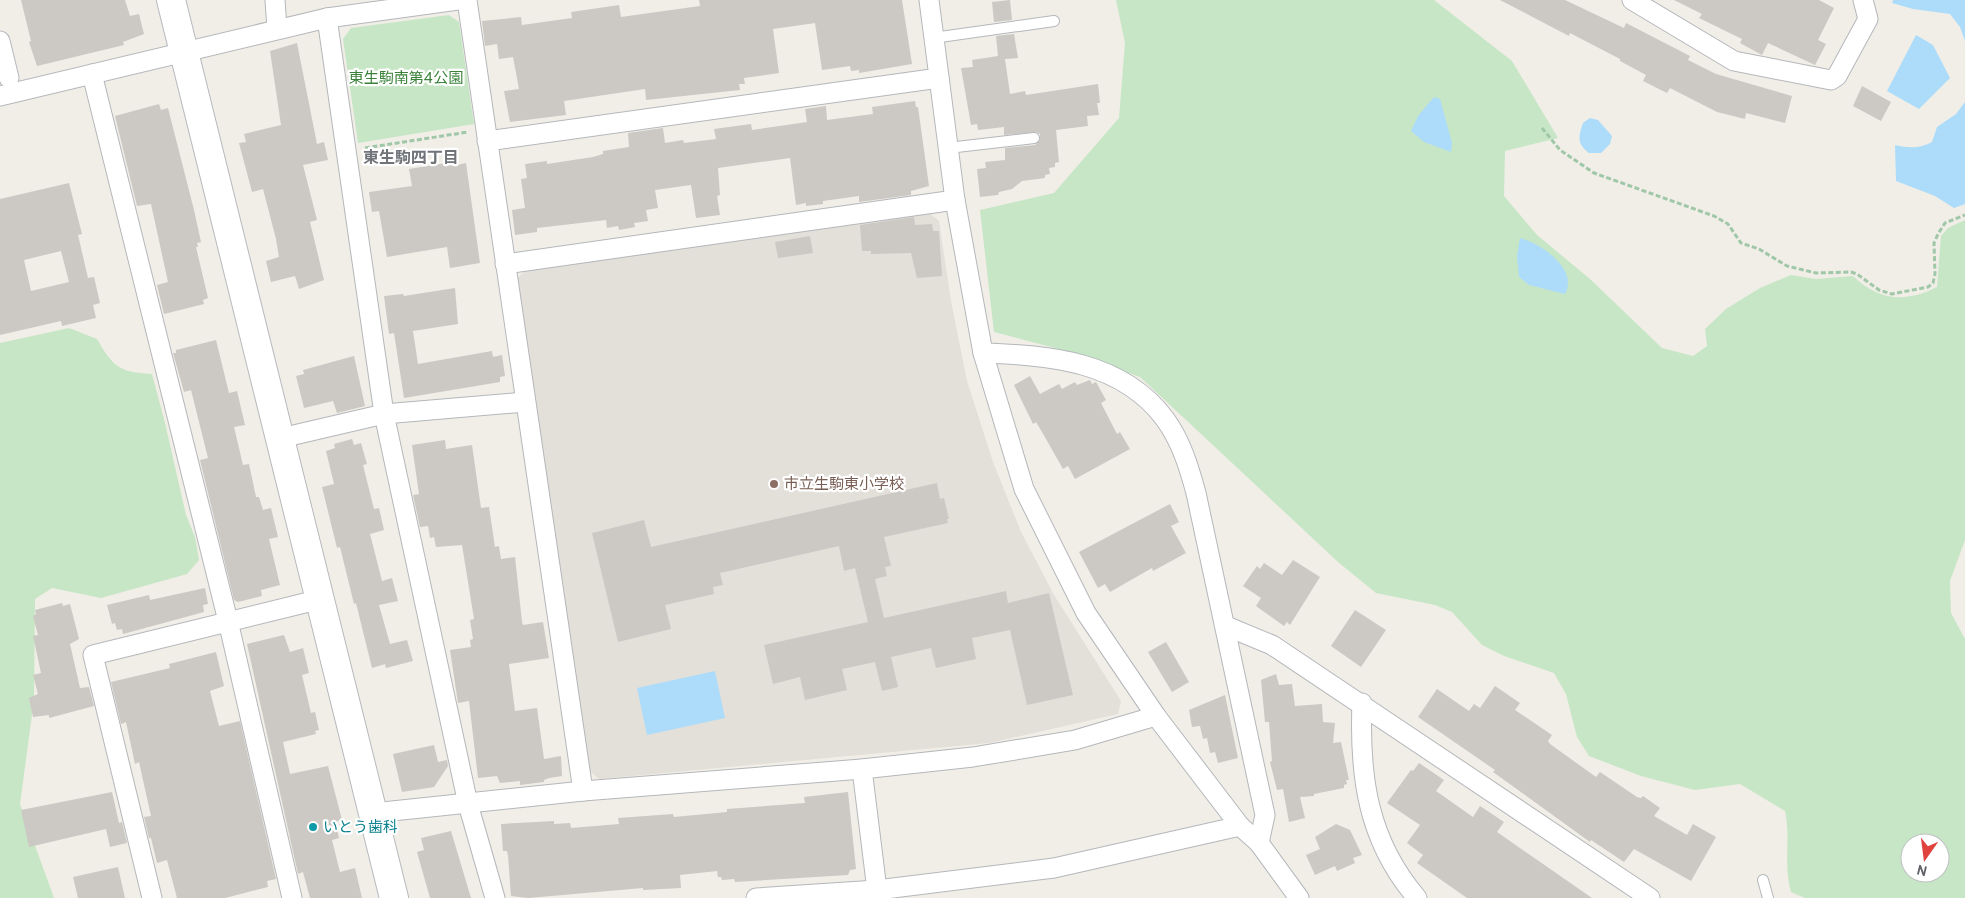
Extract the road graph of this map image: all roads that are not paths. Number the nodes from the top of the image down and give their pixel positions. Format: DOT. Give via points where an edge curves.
graph roads {
  1 [pos="172,0"];
  2 [pos="276,0"];
  3 [pos="458,0"];
  4 [pos="467,0"];
  5 [pos="929,0"];
  6 [pos="1632,0"];
  7 [pos="1863,0"];
  8 [pos="327,18"];
  9 [pos="1054,21"];
  10 [pos="277,29"];
  11 [pos="933,38"];
  12 [pos="0,41"];
  13 [pos="185,53"];
  14 [pos="92,74"];
  15 [pos="9,78"];
  16 [pos="939,78"];
  17 [pos="0,96"];
  18 [pos="487,135"];
  19 [pos="1034,138"];
  20 [pos="948,148"];
  21 [pos="955,200"];
  22 [pos="505,264"];
  23 [pos="983,353"];
  24 [pos="524,402"];
  25 [pos="384,414"];
  26 [pos="281,438"];
  27 [pos="321,598"];
  28 [pos="228,620"];
  29 [pos="1226,626"];
  30 [pos="1362,703"];
  31 [pos="1156,716"];
  32 [pos="862,769"];
  33 [pos="583,791"];
  34 [pos="468,804"];
  35 [pos="373,813"];
  36 [pos="1240,826"];
  37 [pos="1259,843"];
  38 [pos="1763,880"];
  39 [pos="877,894"];
  40 [pos="152,898"];
  41 [pos="292,898"];
  42 [pos="394,898"];
  43 [pos="495,898"];
  44 [pos="756,898"];
  45 [pos="1299,898"];
  46 [pos="1418,898"];
  47 [pos="1650,898"];
  48 [pos="1768,898"];
  1 -- 13 [label="street"];
  2 -- 10 [label="street"];
  3 -- 8 [label="street"];
  4 -- 18 [label="street"];
  5 -- 11 [label="street"];
  6 -- 7 [label="street" via="1734,61 1831,80 1837,76 1868,19"];
  8 -- 10 [label="street"];
  8 -- 25 [label="street"];
  9 -- 11 [label="lane"];
  10 -- 13 [label="street"];
  11 -- 16 [label="street"];
  12 -- 15 [label="street"];
  13 -- 14 [label="street"];
  13 -- 26 [label="street" via="248,316"];
  14 -- 17 [label="street"];
  14 -- 28 [label="street"];
  16 -- 18 [label="street"];
  16 -- 20 [label="street"];
  18 -- 22 [label="street"];
  19 -- 20 [label="lane"];
  20 -- 21 [label="street"];
  21 -- 22 [label="street"];
  21 -- 23 [label="street"];
  22 -- 24 [label="street"];
  23 -- 29 [label="street" via="1029,354 1097,368 1147,399 1166,420 1185,455 1196,492"];
  23 -- 31 [label="street" via="1024,489 1086,613"];
  24 -- 25 [label="street"];
  24 -- 33 [label="street"];
  25 -- 26 [label="street"];
  25 -- 34 [label="street"];
  26 -- 27 [label="street"];
  27 -- 28 [label="street"];
  27 -- 35 [label="street"];
  28 -- 40 [label="street" via="93,655"];
  28 -- 41 [label="street"];
  29 -- 30 [label="street" via="1272,645"];
  29 -- 37 [label="street" via="1265,815"];
  30 -- 46 [label="street" via="1360,749 1374,824 1399,877"];
  30 -- 47 [label="street"];
  31 -- 32 [label="street" via="1075,740 973,757"];
  31 -- 36 [label="street"];
  32 -- 33 [label="street"];
  32 -- 39 [label="street"];
  33 -- 34 [label="street"];
  34 -- 35 [label="street"];
  34 -- 43 [label="street"];
  35 -- 42 [label="street"];
  36 -- 37 [label="street"];
  36 -- 39 [label="street" via="1054,868"];
  37 -- 45 [label="street"];
  38 -- 48 [label="lane"];
  39 -- 44 [label="street"];
}
